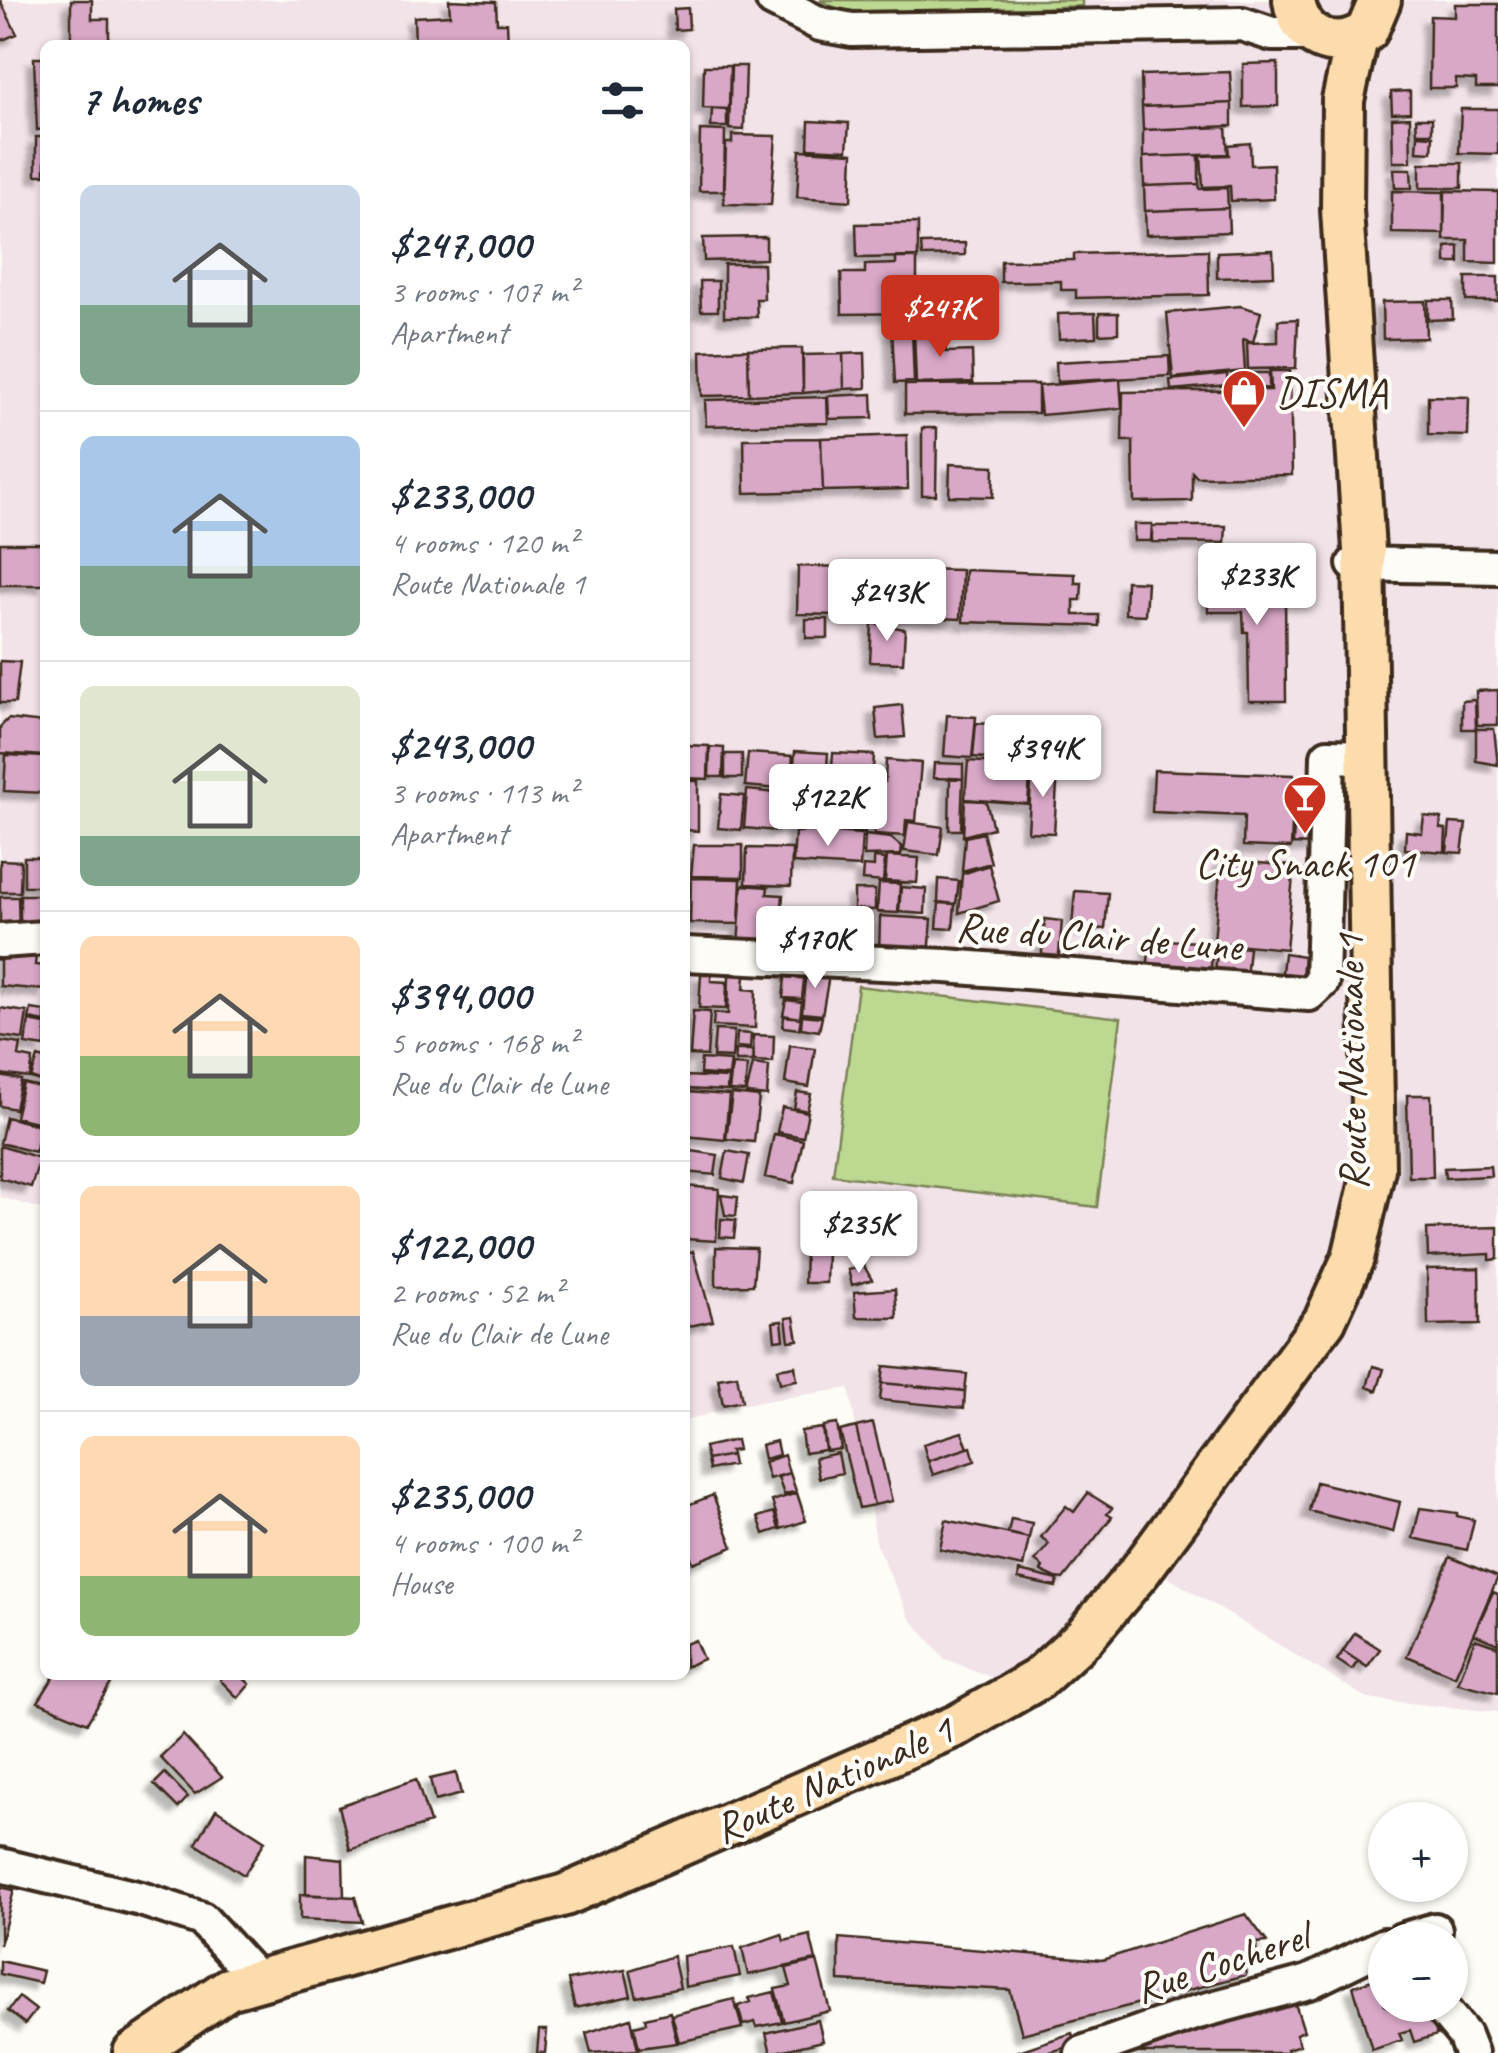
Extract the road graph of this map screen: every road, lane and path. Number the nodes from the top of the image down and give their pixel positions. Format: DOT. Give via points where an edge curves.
graph roads {
  1 [pos="772,0"];
  2 [pos="1279,0"];
  3 [pos="1380,0"];
  4 [pos="1242,24"];
  5 [pos="1321,28"];
  6 [pos="1348,348"];
  7 [pos="1359,565"];
  8 [pos="1498,567"];
  9 [pos="1357,756"];
  10 [pos="1344,865"];
  11 [pos="1369,906"];
  12 [pos="40,938"];
  13 [pos="0,941"];
  14 [pos="690,954"];
  15 [pos="1354,1258"];
  16 [pos="0,1865"];
  17 [pos="1368,1954"];
  18 [pos="257,1979"];
  19 [pos="1453,2022"];
  20 [pos="134,2053"];
  21 [pos="1082,2053"];
  22 [pos="1471,2053"];
  1 -- 4 [label="street" via="820,24 852,30"];
  2 -- 4 [label="street"];
  3 -- 5 [label="main road" via="1375,20"];
  4 -- 5 [label="street" via="1272,34"];
  5 -- 6 [label="main road, Route Nationale 1" via="1342,100"];
  6 -- 7 [label="main road, Route Nationale 1" via="1356,385"];
  6 -- 9 [label="main road, Route Nationale 1" via="1342,435"];
  7 -- 8 [label="street"];
  7 -- 9 [label="main road, Route Nationale 1"];
  9 -- 10 [label="main road, Route Nationale 1"];
  9 -- 11 [label="main road, Route Nationale 1"];
  10 -- 11 [label="main road, Route Nationale 1"];
  10 -- 14 [label="street, Rue du Clair de Lune" via="1322,982 1298,996 946,966"];
  10 -- 15 [label="main road, Route Nationale 1"];
  11 -- 15 [label="main road, Route Nationale 1" via="1374,1169"];
  12 -- 13 [label="street"];
  15 -- 18 [label="main road, Route Nationale 1" via="1325,1320 1185,1510 1084,1637 1038,1678 940,1733 565,1895"];
  16 -- 18 [label="street" via="202,1919"];
  17 -- 21 [label="street, Rue Cocherel" via="1308,1982"];
  18 -- 20 [label="main road, Route Nationale 1" via="228,1989"];
  19 -- 22 [label="street"];
}
